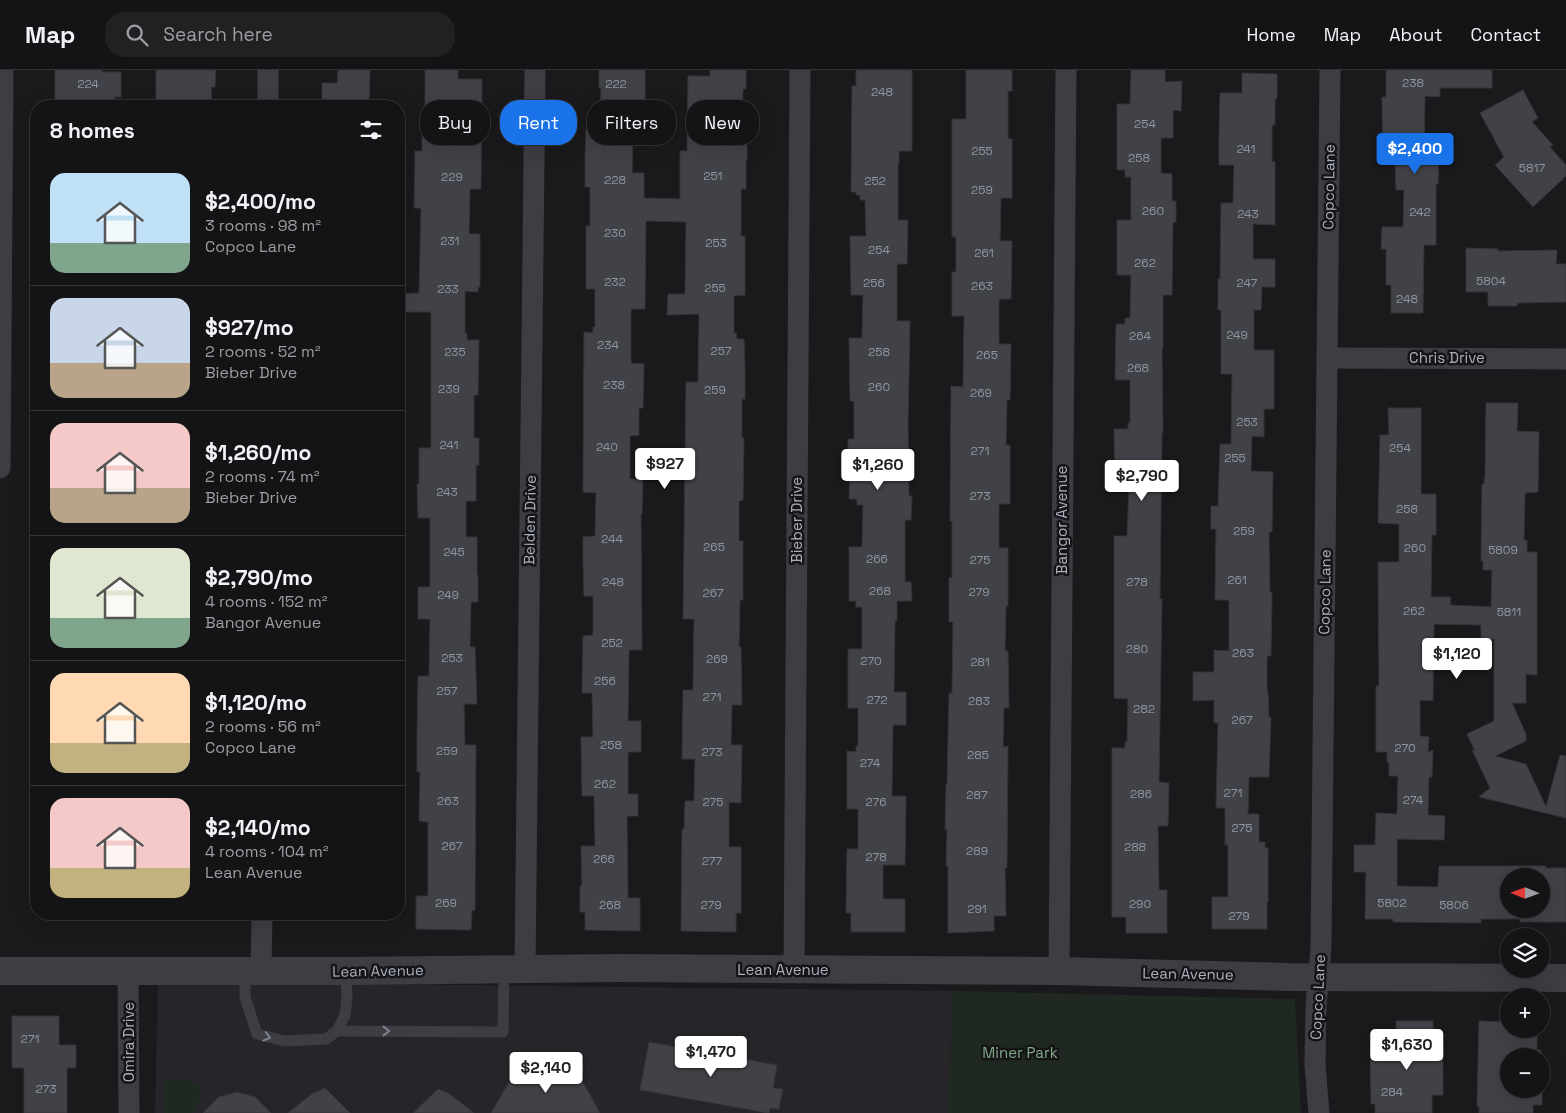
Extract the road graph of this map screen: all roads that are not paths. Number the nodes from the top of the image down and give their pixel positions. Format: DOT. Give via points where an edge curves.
graph roads {
  1 [pos="3,70"];
  2 [pos="268,70"];
  3 [pos="536,70"];
  4 [pos="800,70"];
  5 [pos="1066,70"];
  6 [pos="1330,70"];
  7 [pos="268,100"];
  8 [pos="1327,358"];
  9 [pos="1566,359"];
  10 [pos="0,468"];
  11 [pos="261,920"];
  12 [pos="515,969"];
  13 [pos="794,970"];
  14 [pos="0,971"];
  15 [pos="253,971"];
  16 [pos="346,971"];
  17 [pos="1059,971"];
  18 [pos="128,972"];
  19 [pos="1319,977"];
  20 [pos="1566,978"];
  21 [pos="337,1031"];
  22 [pos="129,1113"];
  23 [pos="1320,1113"];
  1 -- 10 [label="street"];
  2 -- 7 [label="street"];
  3 -- 12 [label="street, Belden Drive"];
  4 -- 13 [label="street, Bieber Drive"];
  5 -- 17 [label="street, Bangor Avenue"];
  6 -- 8 [label="street, Copco Lane"];
  8 -- 9 [label="street, Chris Drive"];
  8 -- 19 [label="street, Copco Lane"];
  11 -- 15 [label="street"];
  12 -- 13 [label="street, Lean Avenue"];
  12 -- 16 [label="street, Lean Avenue"];
  21 -- 12 [label="lane, one-way" via="503,1032"];
  13 -- 17 [label="street, Lean Avenue"];
  14 -- 18 [label="street, Lean Avenue"];
  15 -- 16 [label="street, Lean Avenue"];
  15 -- 18 [label="street, Lean Avenue"];
  15 -- 21 [label="lane, one-way" via="245,997 257,1034 284,1041 326,1040"];
  16 -- 21 [label="lane" via="345,1015"];
  17 -- 19 [label="street, Lean Avenue"];
  18 -- 22 [label="street, Omira Drive"];
  19 -- 20 [label="street, Lean Avenue"];
  19 -- 23 [label="street, Copco Lane" via="1315,1064"];
}
